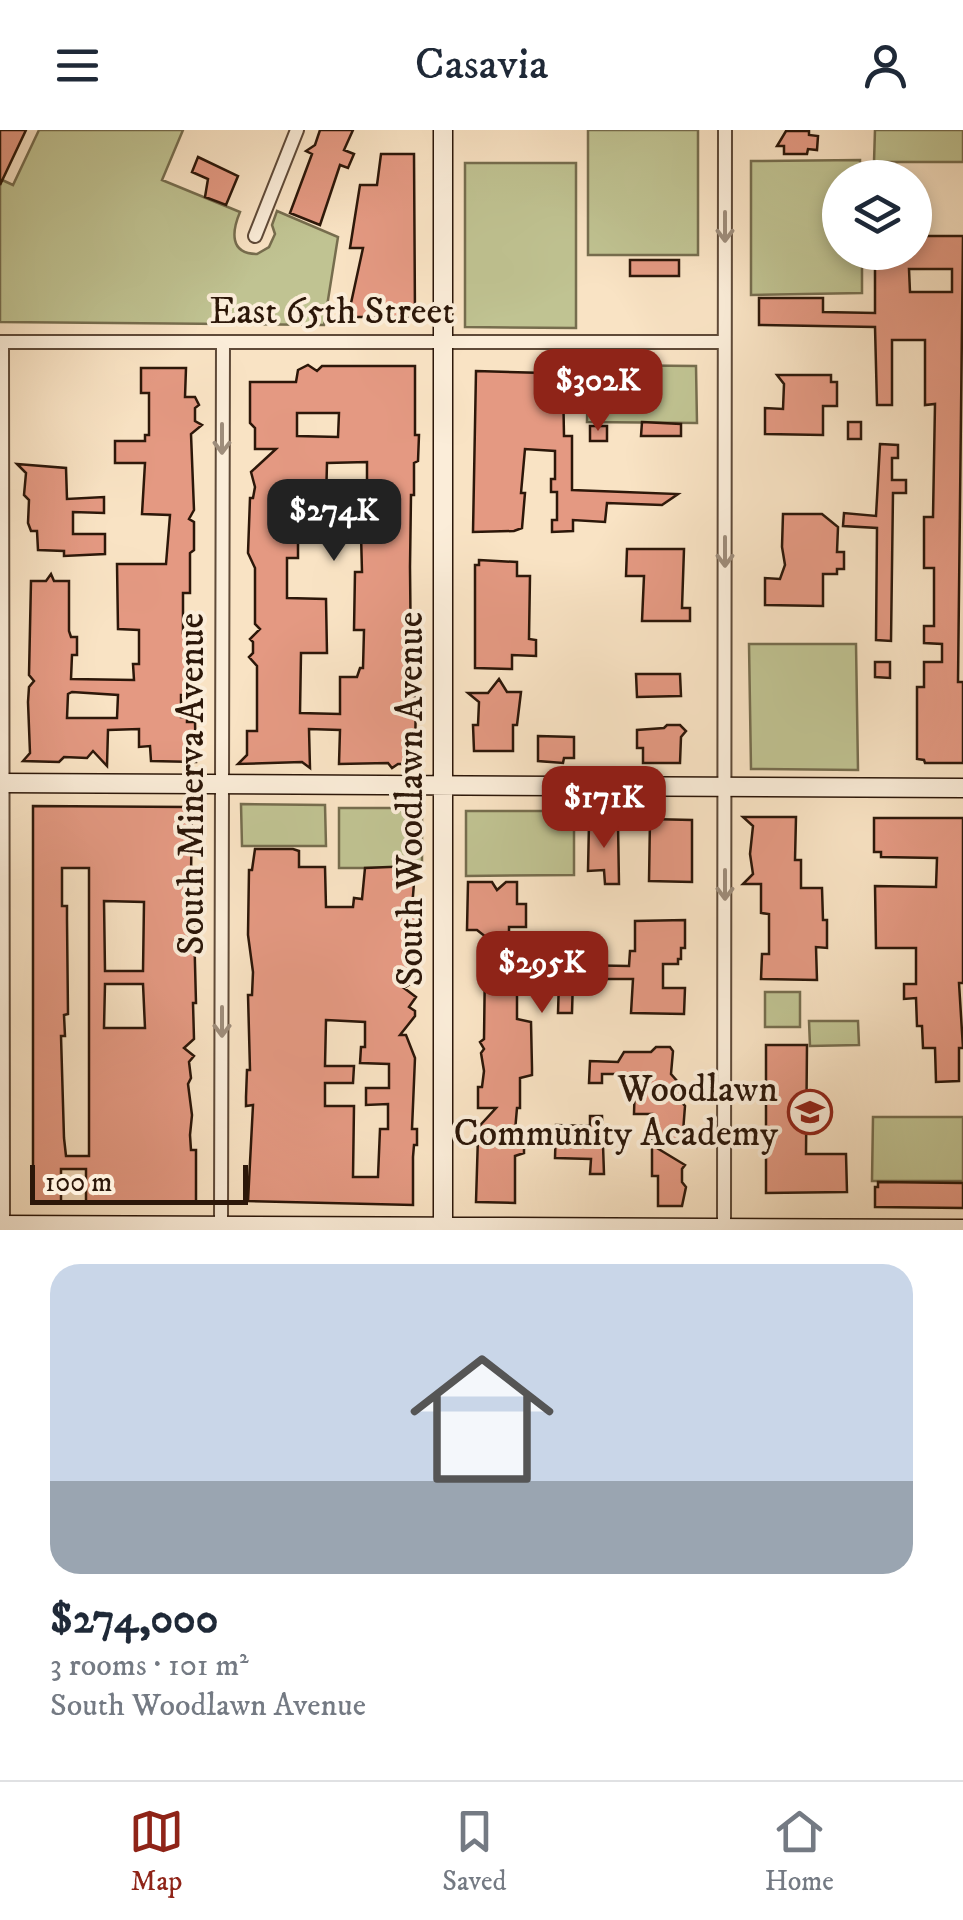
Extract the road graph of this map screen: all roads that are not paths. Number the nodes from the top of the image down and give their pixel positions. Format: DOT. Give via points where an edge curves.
graph roads {
  1 [pos="296,130"];
  2 [pos="443,130"];
  3 [pos="726,130"];
  4 [pos="254,236"];
  5 [pos="1,342"];
  6 [pos="222,342"];
  7 [pos="443,342"];
  8 [pos="724,342"];
  9 [pos="1,783"];
  10 [pos="222,784"];
  11 [pos="443,786"];
  12 [pos="725,788"];
  13 [pos="963,788"];
  14 [pos="1,1225"];
  15 [pos="221,1226"];
  16 [pos="443,1227"];
  17 [pos="724,1228"];
  18 [pos="963,1229"];
  1 -- 4 [label="street"];
  2 -- 7 [label="street, South Woodlawn Avenue"];
  3 -- 8 [label="street, one-way"];
  5 -- 6 [label="street, East 65th Street"];
  5 -- 9 [label="street"];
  6 -- 7 [label="street, East 65th Street"];
  6 -- 10 [label="street, South Minerva Avenue, one-way"];
  7 -- 8 [label="street, East 65th Street"];
  7 -- 11 [label="street, South Woodlawn Avenue"];
  8 -- 12 [label="street, one-way"];
  9 -- 10 [label="street"];
  9 -- 14 [label="street"];
  10 -- 11 [label="street"];
  10 -- 15 [label="street, South Minerva Avenue, one-way"];
  11 -- 12 [label="street"];
  11 -- 16 [label="street, South Woodlawn Avenue"];
  12 -- 13 [label="street"];
  12 -- 17 [label="street, one-way"];
  14 -- 15 [label="street"];
  15 -- 16 [label="street"];
  16 -- 17 [label="street"];
  17 -- 18 [label="street"];
}
